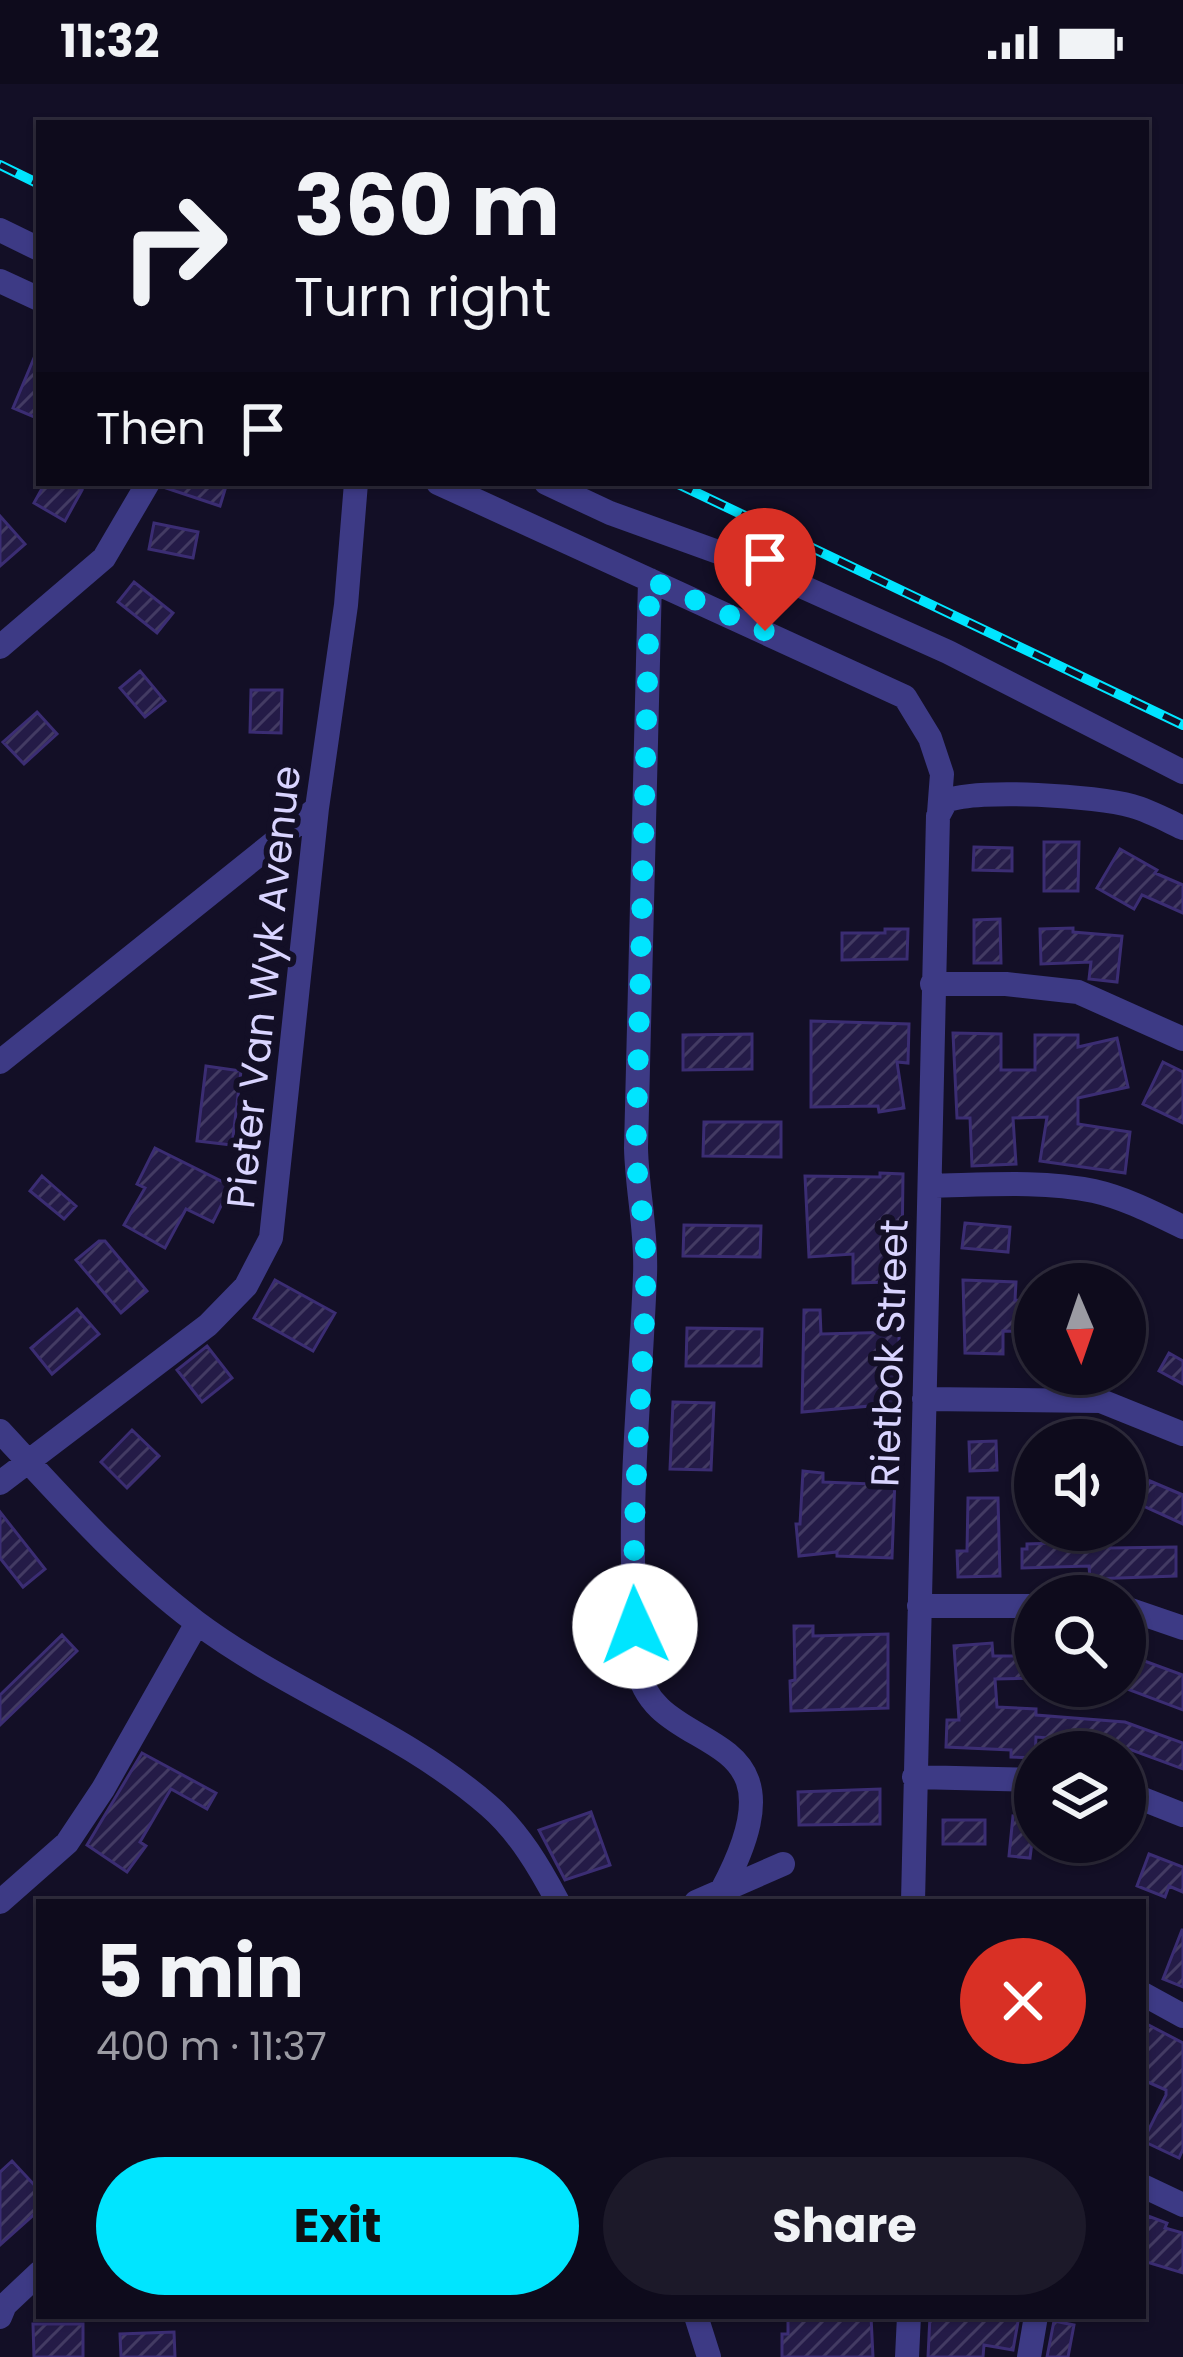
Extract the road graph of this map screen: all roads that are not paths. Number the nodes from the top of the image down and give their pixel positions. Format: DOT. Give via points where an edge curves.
graph roads {
  1 [pos="0,230"];
  2 [pos="36,247"];
  3 [pos="0,281"];
  4 [pos="36,298"];
  5 [pos="146,486"];
  6 [pos="356,486"];
  7 [pos="445,486"];
  8 [pos="552,486"];
  9 [pos="650,580"];
  10 [pos="0,647"];
  11 [pos="1183,772"];
  12 [pos="317,808"];
  13 [pos="941,811"];
  14 [pos="1183,828"];
  15 [pos="932,984"];
  16 [pos="1183,1039"];
  17 [pos="0,1062"];
  18 [pos="930,1186"];
  19 [pos="1183,1227"];
  20 [pos="924,1400"];
  21 [pos="0,1431"];
  22 [pos="1183,1435"];
  23 [pos="27,1460"];
  24 [pos="0,1483"];
  25 [pos="919,1606"];
  26 [pos="1014,1606"];
  27 [pos="1146,1615"];
  28 [pos="197,1623"];
  29 [pos="1183,1628"];
  30 [pos="914,1777"];
  31 [pos="1014,1779"];
  32 [pos="1146,1800"];
  33 [pos="1183,1815"];
  34 [pos="783,1864"];
  35 [pos="722,1890"];
  36 [pos="556,1899"];
  37 [pos="702,1899"];
  38 [pos="913,1899"];
  39 [pos="0,1902"];
  40 [pos="1146,1996"];
  41 [pos="1183,2016"];
  42 [pos="1146,2187"];
  43 [pos="1183,2205"];
  44 [pos="36,2276"];
  45 [pos="0,2317"];
  46 [pos="697,2319"];
  47 [pos="909,2319"];
  48 [pos="1035,2319"];
  49 [pos="709,2357"];
  50 [pos="907,2357"];
  51 [pos="1029,2357"];
  1 -- 2 [label="street"];
  3 -- 4 [label="street"];
  5 -- 10 [label="street" via="104,558"];
  6 -- 12 [label="street, Pieter Van Wyk Avenue"];
  7 -- 9 [label="street, Rietbok Street"];
  8 -- 11 [label="street" via="947,652"];
  9 -- 13 [label="street, Rietbok Street" via="905,697 942,775"];
  9 -- 35 [label="street" via="636,1148 646,1222 632,1539 638,1669 655,1707 738,1760 748,1785 747,1840"];
  12 -- 17 [label="street"];
  12 -- 23 [label="street, Pieter Van Wyk Avenue" via="271,1238 245,1286 208,1325"];
  13 -- 14 [label="street" via="952,798 968,796 1086,799 1132,806"];
  13 -- 15 [label="street, Rietbok Street"];
  15 -- 16 [label="street" via="1078,992"];
  15 -- 18 [label="street, Rietbok Street"];
  18 -- 19 [label="street" via="1095,1191"];
  18 -- 20 [label="street, Rietbok Street"];
  20 -- 22 [label="street" via="1101,1401"];
  20 -- 25 [label="street, Rietbok Street"];
  21 -- 23 [label="street"];
  23 -- 24 [label="street, Pieter Van Wyk Avenue"];
  23 -- 28 [label="street"];
  25 -- 26 [label="street"];
  25 -- 30 [label="street, Rietbok Street"];
  27 -- 29 [label="street"];
  28 -- 36 [label="street" via="490,1807"];
  28 -- 39 [label="street" via="83,1820"];
  30 -- 31 [label="street"];
  30 -- 38 [label="street, Rietbok Street"];
  32 -- 33 [label="street"];
  34 -- 35 [label="street"];
  35 -- 37 [label="street"];
  40 -- 41 [label="street"];
  42 -- 43 [label="street"];
  44 -- 45 [label="street"];
  46 -- 49 [label="street"];
  47 -- 50 [label="street"];
  48 -- 51 [label="street"];
}
